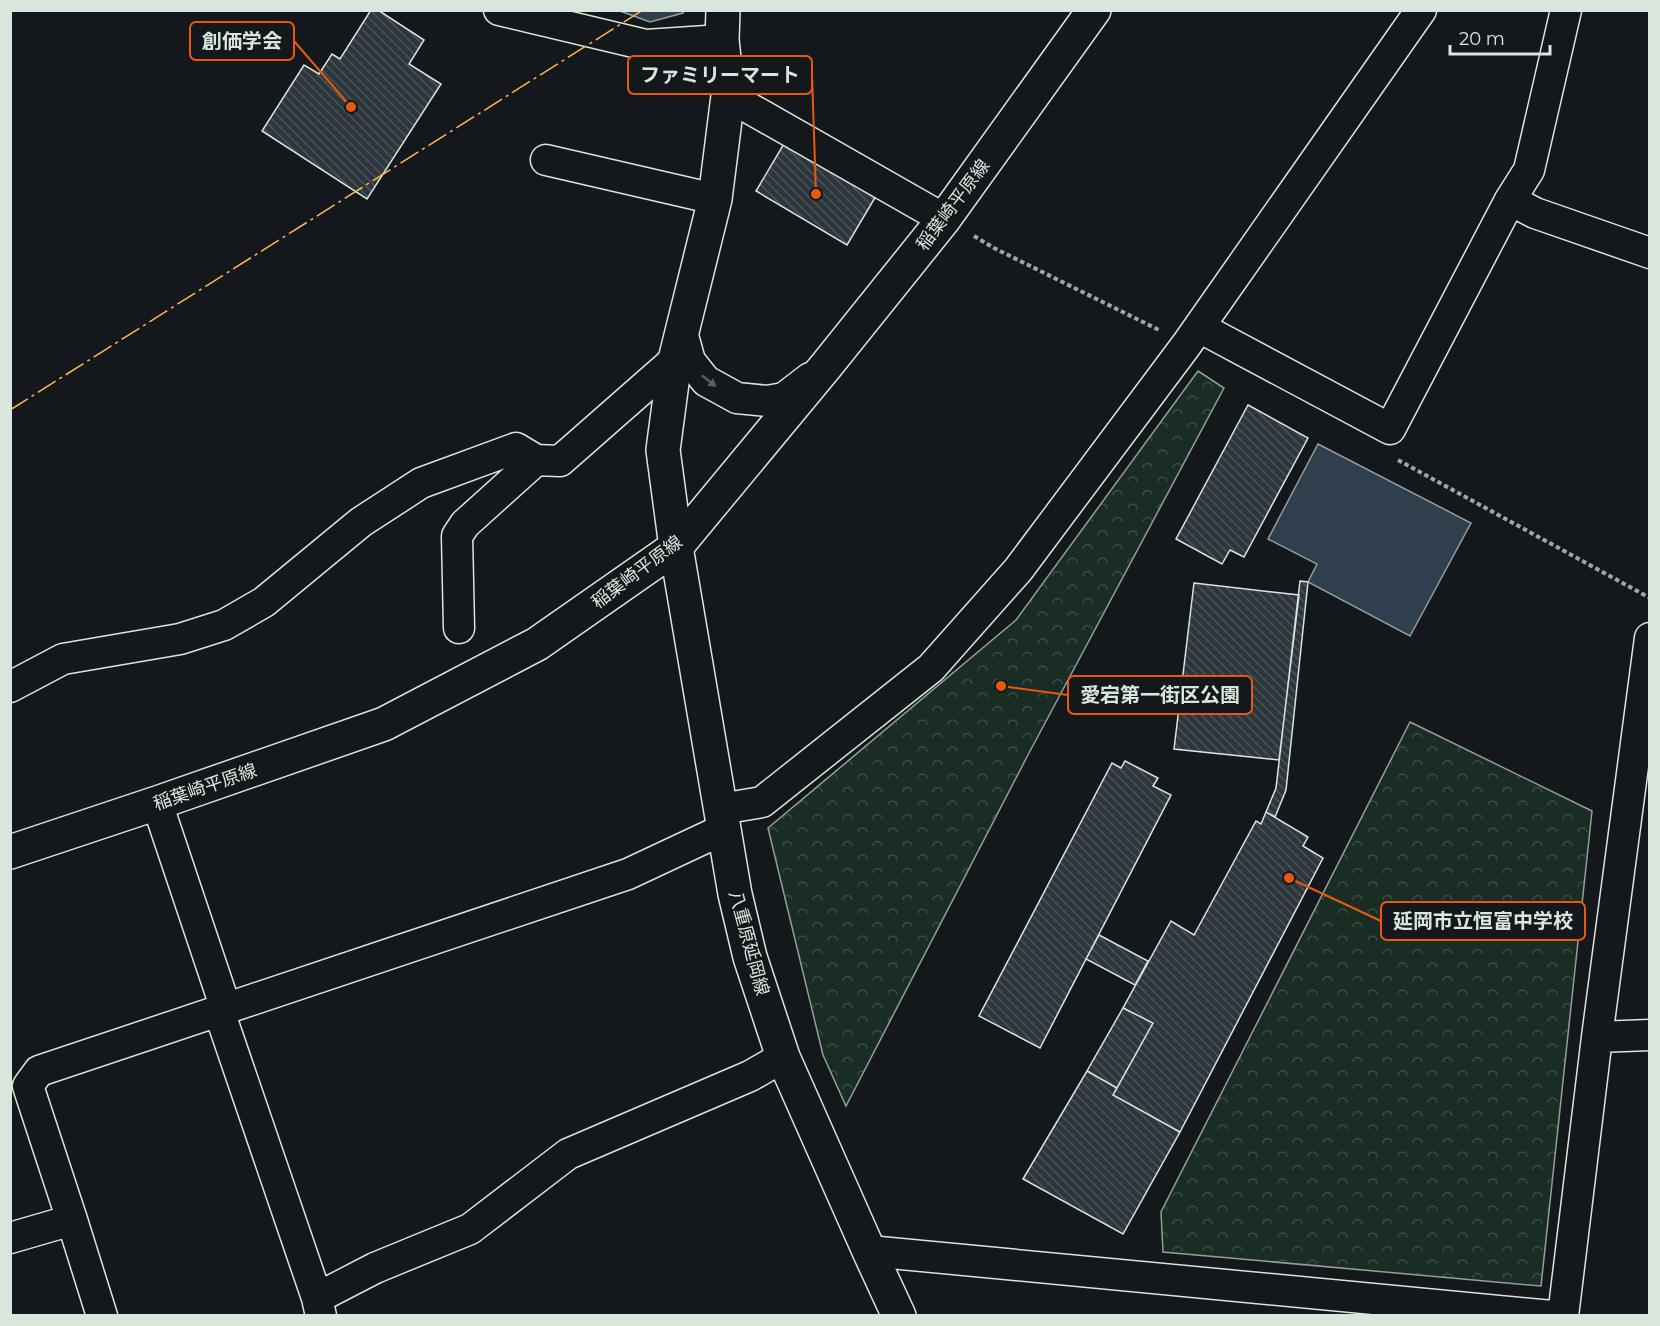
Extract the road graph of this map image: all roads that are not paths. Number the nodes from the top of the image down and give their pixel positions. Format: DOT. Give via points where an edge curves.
graph roads {
  1 [pos="499,10"];
  2 [pos="1094,10"];
  3 [pos="1421,10"];
  4 [pos="1566,10"];
  5 [pos="722,25"];
  6 [pos="729,96"];
  7 [pos="546,160"];
  8 [pos="715,199"];
  9 [pos="1510,200"];
  10 [pos="944,219"];
  11 [pos="1650,253"];
  12 [pos="1193,335"];
  13 [pos="679,346"];
  14 [pos="826,366"];
  15 [pos="536,460"];
  16 [pos="676,547"];
  17 [pos="459,628"];
  18 [pos="1650,638"];
  19 [pos="10,687"];
  20 [pos="157,803"];
  21 [pos="723,819"];
  22 [pos="10,852"];
  23 [pos="222,1010"];
  24 [pos="1650,1035"];
  25 [pos="1597,1037"];
  26 [pos="783,1057"];
  27 [pos="72,1220"];
  28 [pos="10,1238"];
  29 [pos="868,1251"];
  30 [pos="319,1307"];
  31 [pos="102,1316"];
  32 [pos="899,1316"];
  33 [pos="1552,1316"];
  34 [pos="1563,1316"];
  1 -- 5 [label="street" via="646,45"];
  2 -- 10 [label="main road, 稲葉崎平原線"];
  3 -- 12 [label="street"];
  4 -- 9 [label="street" via="1529,170"];
  5 -- 6 [label="main road, 八重原延岡線"];
  6 -- 8 [label="main road, 八重原延岡線"];
  6 -- 10 [label="street"];
  7 -- 8 [label="street"];
  8 -- 13 [label="main road, 八重原延岡線"];
  9 -- 11 [label="street" via="1535,213"];
  9 -- 12 [label="street" via="1390,429"];
  10 -- 14 [label="main road, 稲葉崎平原線"];
  12 -- 21 [label="street" via="1018,570 932,668 762,802"];
  13 -- 14 [label="street, one-way" via="706,381 737,398 784,398"];
  13 -- 15 [label="street" via="560,461"];
  13 -- 16 [label="main road, 八重原延岡線" via="663,450"];
  14 -- 16 [label="main road, 稲葉崎平原線"];
  15 -- 17 [label="street" via="465,524 457,536"];
  15 -- 19 [label="street" via="516,448 421,483 361,522 264,602 224,625 180,639 63,659"];
  16 -- 20 [label="main road, 稲葉崎平原線" via="537,644 384,724"];
  16 -- 21 [label="main road, 八重原延岡線"];
  18 -- 25 [label="street"];
  20 -- 22 [label="main road, 稲葉崎平原線"];
  20 -- 23 [label="street"];
  21 -- 23 [label="street" via="628,874"];
  21 -- 26 [label="main road, 八重原延岡線" via="750,957"];
  23 -- 27 [label="street" via="39,1071 33,1078 28,1086"];
  23 -- 30 [label="street"];
  24 -- 25 [label="street"];
  25 -- 34 [label="street"];
  26 -- 29 [label="main road, 八重原延岡線"];
  26 -- 30 [label="street" via="750,1076 568,1154 470,1229 375,1268"];
  27 -- 28 [label="street"];
  27 -- 31 [label="street"];
  29 -- 32 [label="main road, 八重原延岡線"];
  29 -- 33 [label="street"];
}
